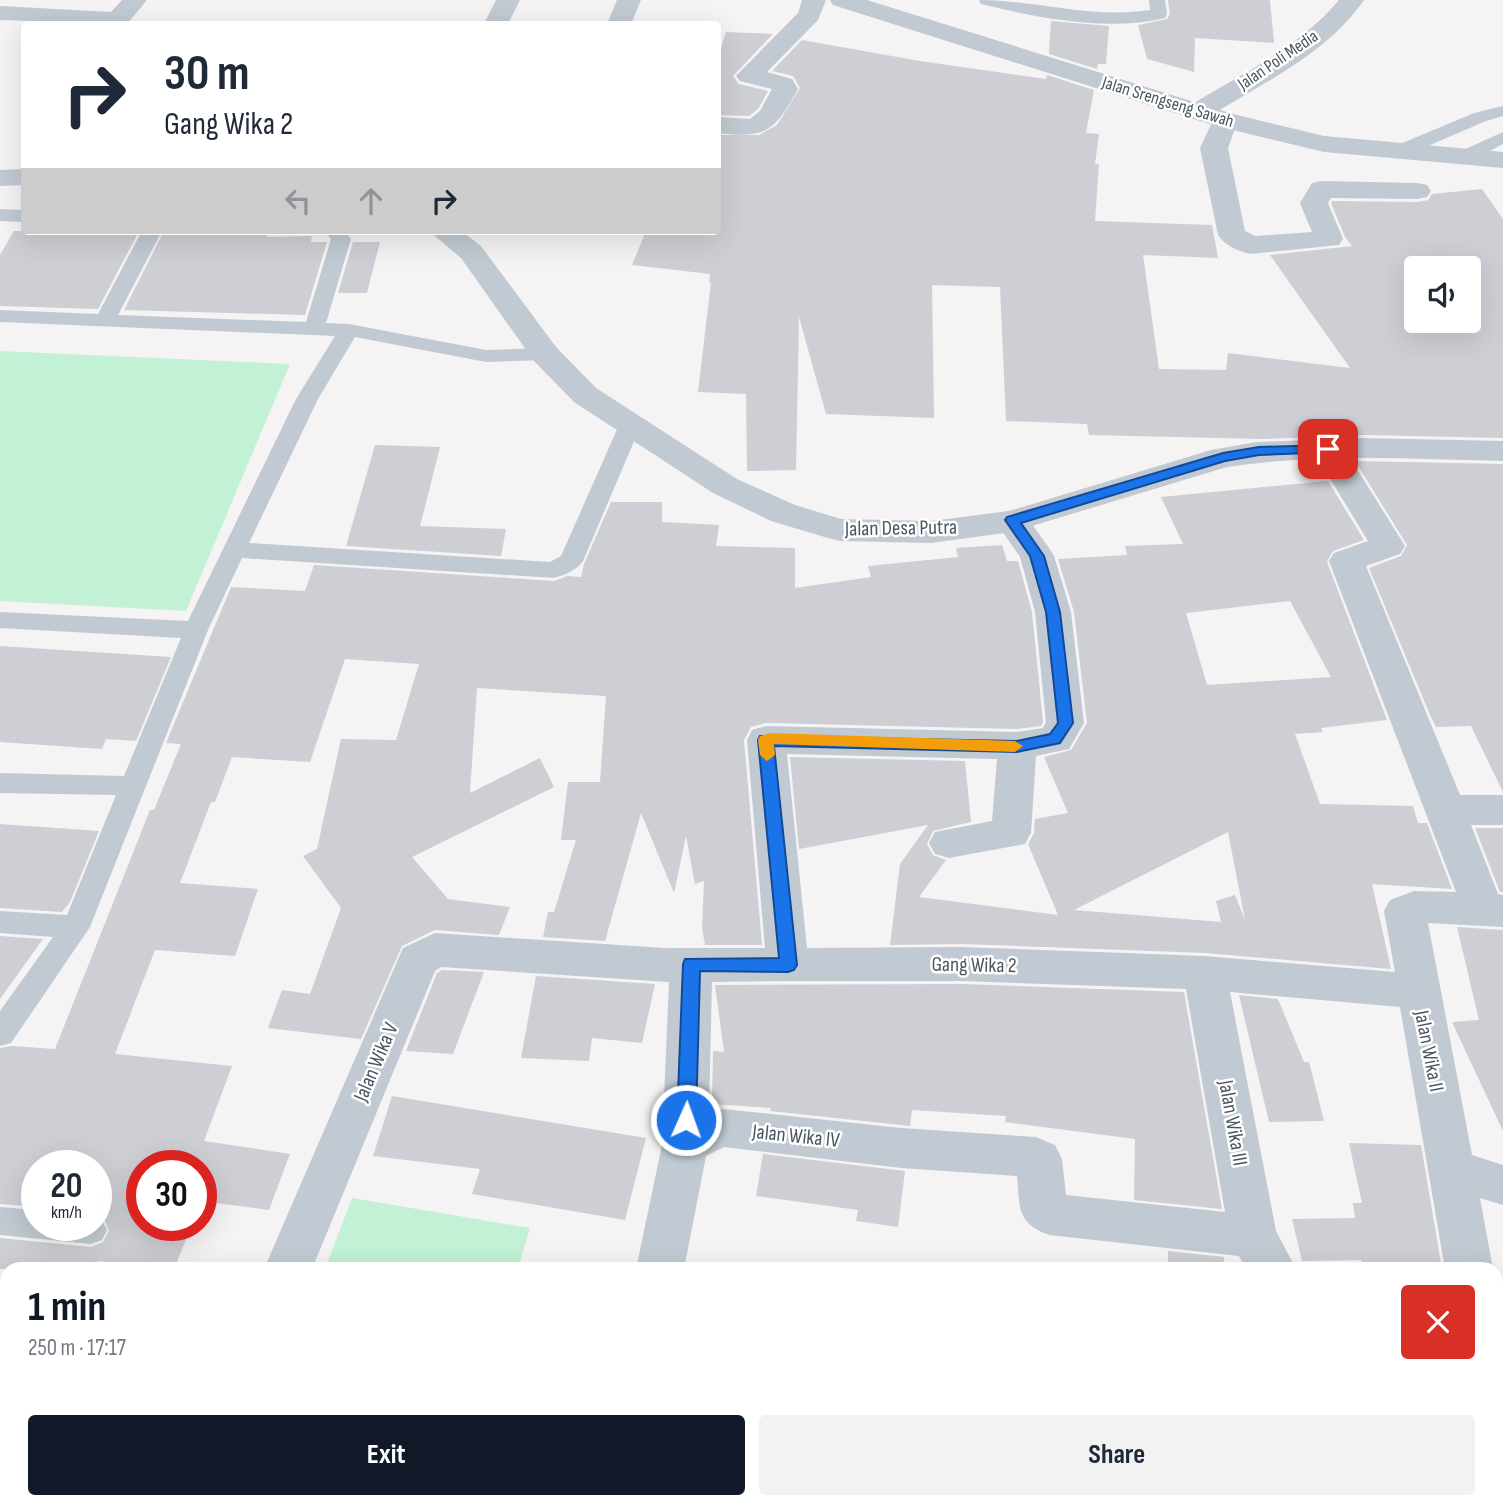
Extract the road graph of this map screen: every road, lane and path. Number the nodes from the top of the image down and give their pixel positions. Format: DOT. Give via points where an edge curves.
graph roads {
  1 [pos="135,0"];
  2 [pos="508,0"];
  3 [pos="629,0"];
  4 [pos="814,0"];
  5 [pos="842,0"];
  6 [pos="987,0"];
  7 [pos="1157,0"];
  8 [pos="1352,0"];
  9 [pos="0,13"];
  10 [pos="103,21"];
  11 [pos="117,21"];
  12 [pos="498,21"];
  13 [pos="620,21"];
  14 [pos="1503,111"];
  15 [pos="1198,112"];
  16 [pos="1225,120"];
  17 [pos="721,125"];
  18 [pos="1503,137"];
  19 [pos="1400,150"];
  20 [pos="1466,156"];
  21 [pos="1503,160"];
  22 [pos="21,177"];
  23 [pos="0,178"];
  24 [pos="1417,191"];
  25 [pos="0,215"];
  26 [pos="21,216"];
  27 [pos="150,235"];
  28 [pos="338,235"];
  29 [pos="448,235"];
  30 [pos="0,316"];
  31 [pos="105,319"];
  32 [pos="314,329"];
  33 [pos="349,330"];
  34 [pos="545,354"];
  35 [pos="629,425"];
  36 [pos="1328,449"];
  37 [pos="1503,451"];
  38 [pos="1012,520"];
  39 [pos="234,550"];
  40 [pos="0,620"];
  41 [pos="196,630"];
  42 [pos="1017,746"];
  43 [pos="0,783"];
  44 [pos="135,786"];
  45 [pos="1446,810"];
  46 [pos="1503,810"];
  47 [pos="948,843"];
  48 [pos="1493,909"];
  49 [pos="0,922"];
  50 [pos="76,928"];
  51 [pos="530,957"];
  52 [pos="691,964"];
  53 [pos="788,965"];
  54 [pos="1205,973"];
  55 [pos="1418,991"];
  56 [pos="0,1034"];
  57 [pos="685,1146"];
  58 [pos="1451,1168"];
  59 [pos="1503,1185"];
  60 [pos="0,1221"];
  61 [pos="21,1223"];
  62 [pos="1263,1252"];
  63 [pos="291,1262"];
  64 [pos="661,1262"];
  65 [pos="1468,1262"];
  1 -- 11 [label="street"];
  2 -- 12 [label="street"];
  3 -- 13 [label="street"];
  4 -- 17 [label="street" via="810,15 750,76 785,89 767,122 752,129"];
  5 -- 15 [label="street, Jalan Srengseng Sawah"];
  6 -- 7 [label="lane" via="1073,17 1129,20 1159,14"];
  8 -- 15 [label="street, Jalan Poli Media" via="1322,31"];
  9 -- 10 [label="street"];
  14 -- 19 [label="lane"];
  15 -- 16 [label="street, Jalan Srengseng Sawah"];
  16 -- 19 [label="street, Jalan Srengseng Sawah" via="1324,144"];
  16 -- 24 [label="street" via="1214,148 1232,235 1250,245 1329,239 1314,203 1322,189"];
  18 -- 20 [label="lane"];
  19 -- 20 [label="street, Jalan Srengseng Sawah"];
  20 -- 21 [label="street, Jalan Srengseng Sawah"];
  22 -- 23 [label="street"];
  25 -- 26 [label="lane"];
  27 -- 31 [label="lane"];
  28 -- 32 [label="lane" via="341,239"];
  29 -- 34 [label="street, Jalan Desa Putra" via="471,253"];
  30 -- 31 [label="lane"];
  31 -- 32 [label="lane"];
  32 -- 33 [label="lane"];
  33 -- 34 [label="lane" via="486,356"];
  33 -- 39 [label="lane" via="307,399"];
  34 -- 35 [label="street, Jalan Desa Putra" via="585,395"];
  35 -- 38 [label="street, Jalan Desa Putra" via="725,486 783,513 840,530 931,532"];
  35 -- 39 [label="lane" via="571,561 554,570"];
  36 -- 37 [label="street, Jalan Desa Putra"];
  36 -- 38 [label="street, Jalan Desa Putra" via="1223,457"];
  36 -- 45 [label="street" via="1388,546 1346,561"];
  38 -- 42 [label="street" via="1037,556 1053,612 1065,723 1055,739"];
  39 -- 41 [label="lane"];
  40 -- 41 [label="lane"];
  41 -- 44 [label="lane"];
  42 -- 47 [label="street" via="1011,833"];
  42 -- 53 [label="street" via="766,740"];
  43 -- 44 [label="lane"];
  44 -- 50 [label="lane"];
  45 -- 46 [label="street"];
  45 -- 48 [label="street"];
  48 -- 55 [label="street, Jalan Wika II" via="1407,908"];
  49 -- 50 [label="lane"];
  50 -- 56 [label="lane"];
  51 -- 52 [label="street, Gang Wika 2"];
  51 -- 63 [label="street, Jalan Wika V" via="435,950 418,960"];
  52 -- 53 [label="street, Gang Wika 2"];
  52 -- 57 [label="street"];
  53 -- 54 [label="street, Gang Wika 2" via="962,964"];
  54 -- 55 [label="street, Gang Wika 2"];
  54 -- 62 [label="street, Jalan Wika III"];
  55 -- 58 [label="street, Jalan Wika II"];
  57 -- 62 [label="street, Jalan Wika IV" via="704,1133 724,1128 901,1148 1036,1157 1044,1210 1049,1214"];
  57 -- 64 [label="street"];
  58 -- 59 [label="street"];
  58 -- 65 [label="street, Jalan Wika II"];
  60 -- 61 [label="lane"];
}
